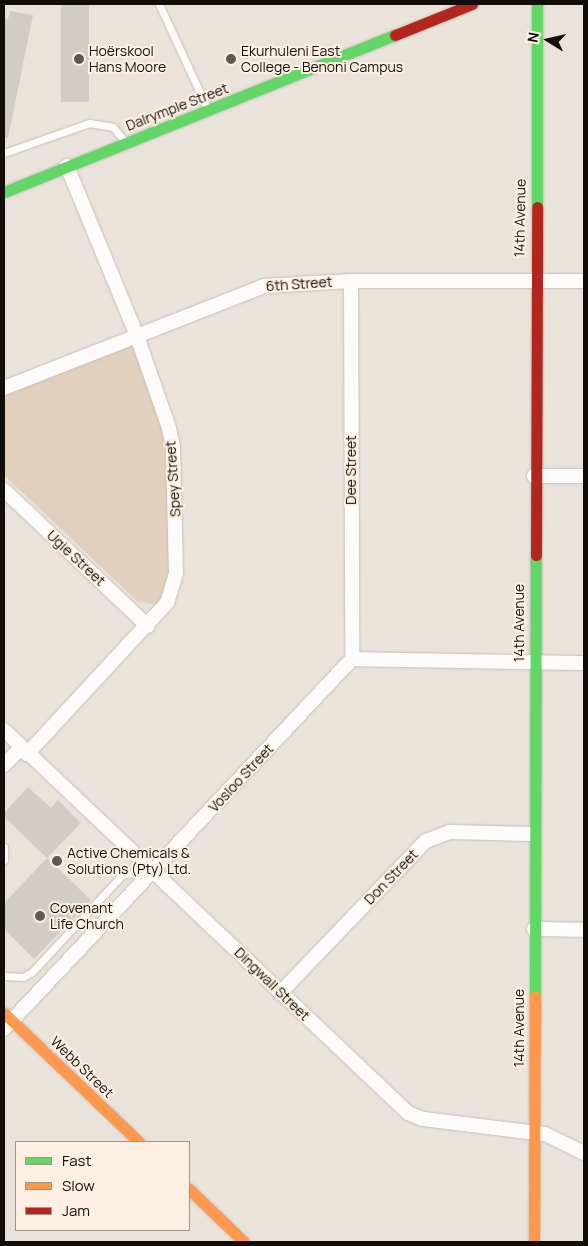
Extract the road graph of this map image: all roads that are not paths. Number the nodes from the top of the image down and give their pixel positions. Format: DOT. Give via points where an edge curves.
graph roads {
  1 [pos="159,4"];
  2 [pos="472,4"];
  3 [pos="537,4"];
  4 [pos="208,111"];
  5 [pos="126,143"];
  6 [pos="4,153"];
  7 [pos="67,166"];
  8 [pos="4,192"];
  9 [pos="351,281"];
  10 [pos="534,281"];
  11 [pos="584,281"];
  12 [pos="136,336"];
  13 [pos="4,388"];
  14 [pos="534,476"];
  15 [pos="584,476"];
  16 [pos="4,490"];
  17 [pos="148,626"];
  18 [pos="352,659"];
  19 [pos="535,663"];
  20 [pos="584,663"];
  21 [pos="4,730"];
  22 [pos="24,751"];
  23 [pos="4,765"];
  24 [pos="533,834"];
  25 [pos="4,847"];
  26 [pos="4,860"];
  27 [pos="149,876"];
  28 [pos="534,929"];
  29 [pos="584,930"];
  30 [pos="4,976"];
  31 [pos="280,993"];
  32 [pos="6,1021"];
  33 [pos="533,1132"];
  34 [pos="138,1141"];
  35 [pos="584,1153"];
  36 [pos="190,1191"];
  37 [pos="244,1242"];
  38 [pos="534,1242"];
  1 -- 4 [label="lane"];
  2 -- 4 [label="street, Dalrymple Street"];
  3 -- 10 [label="street, 14th Avenue"];
  4 -- 5 [label="street, Dalrymple Street"];
  5 -- 6 [label="lane" via="113,127 102,122 89,122"];
  5 -- 7 [label="street, Dalrymple Street"];
  7 -- 8 [label="street, Dalrymple Street"];
  7 -- 12 [label="street, Spey Street"];
  9 -- 10 [label="street, 6th Street"];
  9 -- 12 [label="street, 6th Street" via="264,286"];
  9 -- 18 [label="street, Dee Street"];
  10 -- 11 [label="street, 6th Street"];
  10 -- 14 [label="street, 14th Avenue"];
  12 -- 13 [label="street, 6th Street"];
  12 -- 17 [label="street, Spey Street" via="169,428 176,520 174,590"];
  14 -- 15 [label="street"];
  14 -- 19 [label="street, 14th Avenue"];
  16 -- 17 [label="street, Ugie Street"];
  17 -- 22 [label="street, Spey Street"];
  18 -- 19 [label="street"];
  18 -- 27 [label="street, Vosloo Street"];
  19 -- 20 [label="street"];
  19 -- 24 [label="street, 14th Avenue"];
  21 -- 22 [label="street, Dingwall Street"];
  22 -- 23 [label="street, Spey Street"];
  22 -- 27 [label="street, Dingwall Street"];
  24 -- 28 [label="street, 14th Avenue"];
  24 -- 31 [label="street, Don Street" via="449,832 426,841"];
  25 -- 26 [label="lane"];
  27 -- 30 [label="lane" via="122,874 32,972 23,977"];
  27 -- 31 [label="street, Dingwall Street"];
  27 -- 32 [label="street, Vosloo Street"];
  28 -- 29 [label="street"];
  28 -- 33 [label="street, 14th Avenue"];
  31 -- 33 [label="street, Dingwall Street" via="408,1113 423,1119"];
  32 -- 34 [label="street, Webb Street"];
  33 -- 35 [label="street, Dingwall Street" via="554,1137"];
  33 -- 38 [label="street, 14th Avenue"];
  36 -- 37 [label="street"];
}
